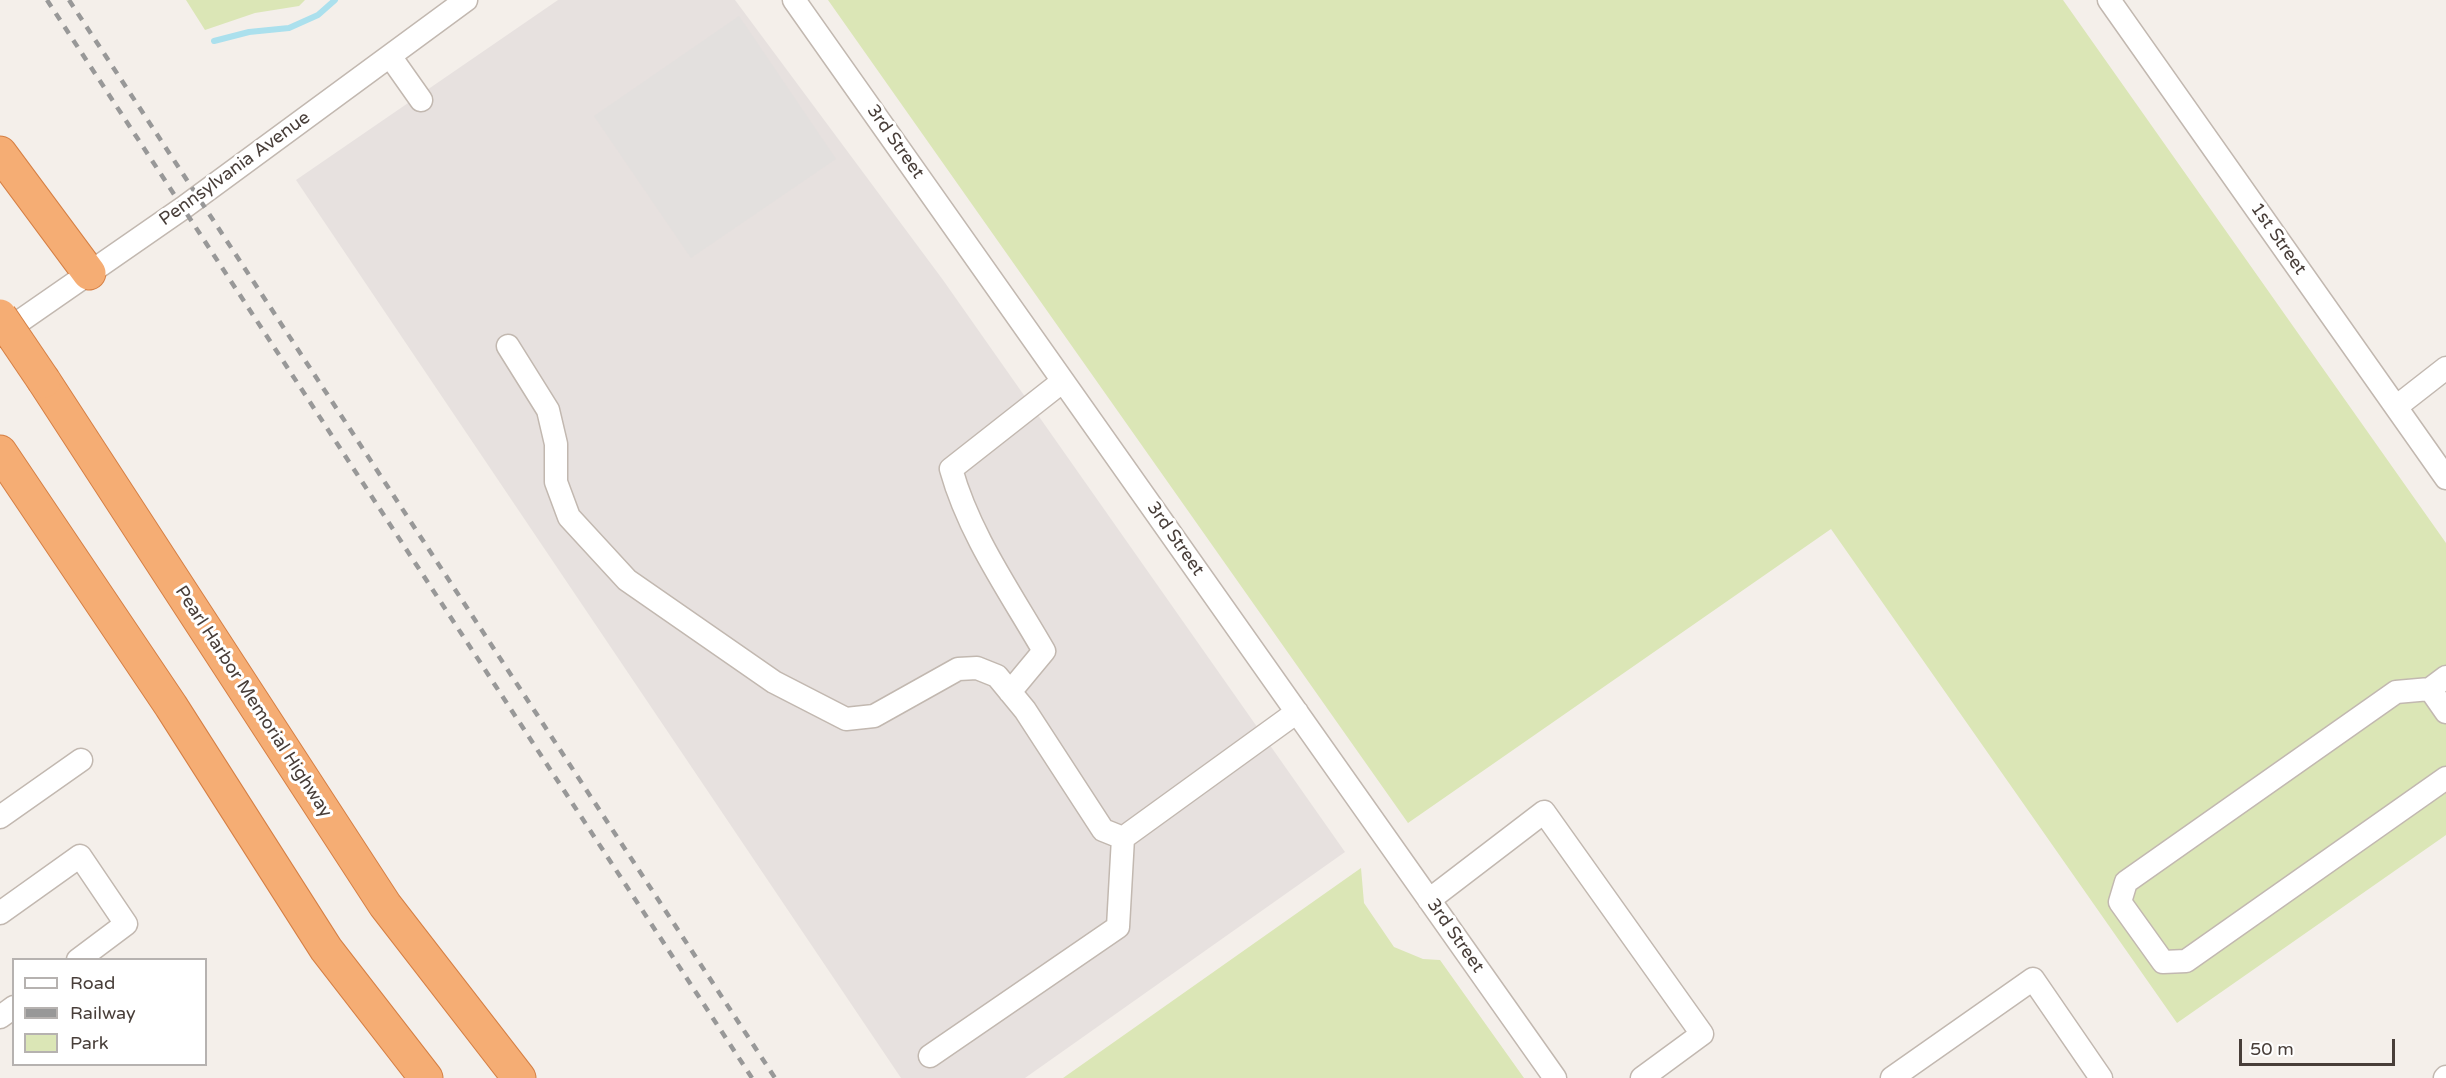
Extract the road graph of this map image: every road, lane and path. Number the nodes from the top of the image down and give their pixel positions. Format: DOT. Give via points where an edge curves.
graph roads {
  1 [pos="466,0"];
  2 [pos="794,0"];
  3 [pos="2109,0"];
  4 [pos="390,56"];
  5 [pos="421,100"];
  6 [pos="0,153"];
  7 [pos="89,273"];
  8 [pos="0,316"];
  9 [pos="0,335"];
  10 [pos="508,346"];
  11 [pos="2446,368"];
  12 [pos="1063,381"];
  13 [pos="2396,407"];
  14 [pos="0,452"];
  15 [pos="2446,478"];
  16 [pos="2438,683"];
  17 [pos="1010,692"];
  18 [pos="1297,712"];
  19 [pos="2446,712"];
  20 [pos="81,760"];
  21 [pos="2446,778"];
  22 [pos="0,817"];
  23 [pos="1123,838"];
  24 [pos="1429,900"];
  25 [pos="0,913"];
  26 [pos="81,958"];
  27 [pos="930,1056"];
  28 [pos="426,1078"];
  29 [pos="519,1078"];
  30 [pos="1555,1078"];
  31 [pos="1642,1078"];
  32 [pos="1892,1078"];
  33 [pos="2101,1078"];
  1 -- 4 [label="street, Pennsylvania Avenue"];
  2 -- 12 [label="street, 3rd Street"];
  3 -- 13 [label="street, 1st Street"];
  4 -- 5 [label="street"];
  4 -- 7 [label="street, Pennsylvania Avenue"];
  6 -- 7 [label="highway"];
  7 -- 9 [label="street, Pennsylvania Avenue"];
  8 -- 29 [label="highway, Pearl Harbor Memorial Highway, bridge" via="385,905"];
  10 -- 17 [label="street" via="548,410 556,444 556,482 569,517 627,580 774,682 846,719 874,716 958,669 977,668 997,676"];
  11 -- 13 [label="street"];
  12 -- 17 [label="street" via="951,469 983,548 1044,651"];
  12 -- 18 [label="street, 3rd Street"];
  13 -- 15 [label="street, 1st Street"];
  14 -- 28 [label="highway" via="171,706 326,949"];
  16 -- 19 [label="street"];
  16 -- 21 [label="street" via="2396,692 2126,882 2120,902 2163,962 2186,961"];
  17 -- 23 [label="street" via="1103,830"];
  18 -- 23 [label="street"];
  18 -- 24 [label="street, 3rd Street"];
  20 -- 22 [label="street"];
  23 -- 27 [label="street" via="1118,927"];
  24 -- 30 [label="street, 3rd Street"];
  24 -- 31 [label="street" via="1544,812 1702,1034"];
  25 -- 26 [label="street" via="80,856 126,924"];
  32 -- 33 [label="street" via="2032,979"];
}
